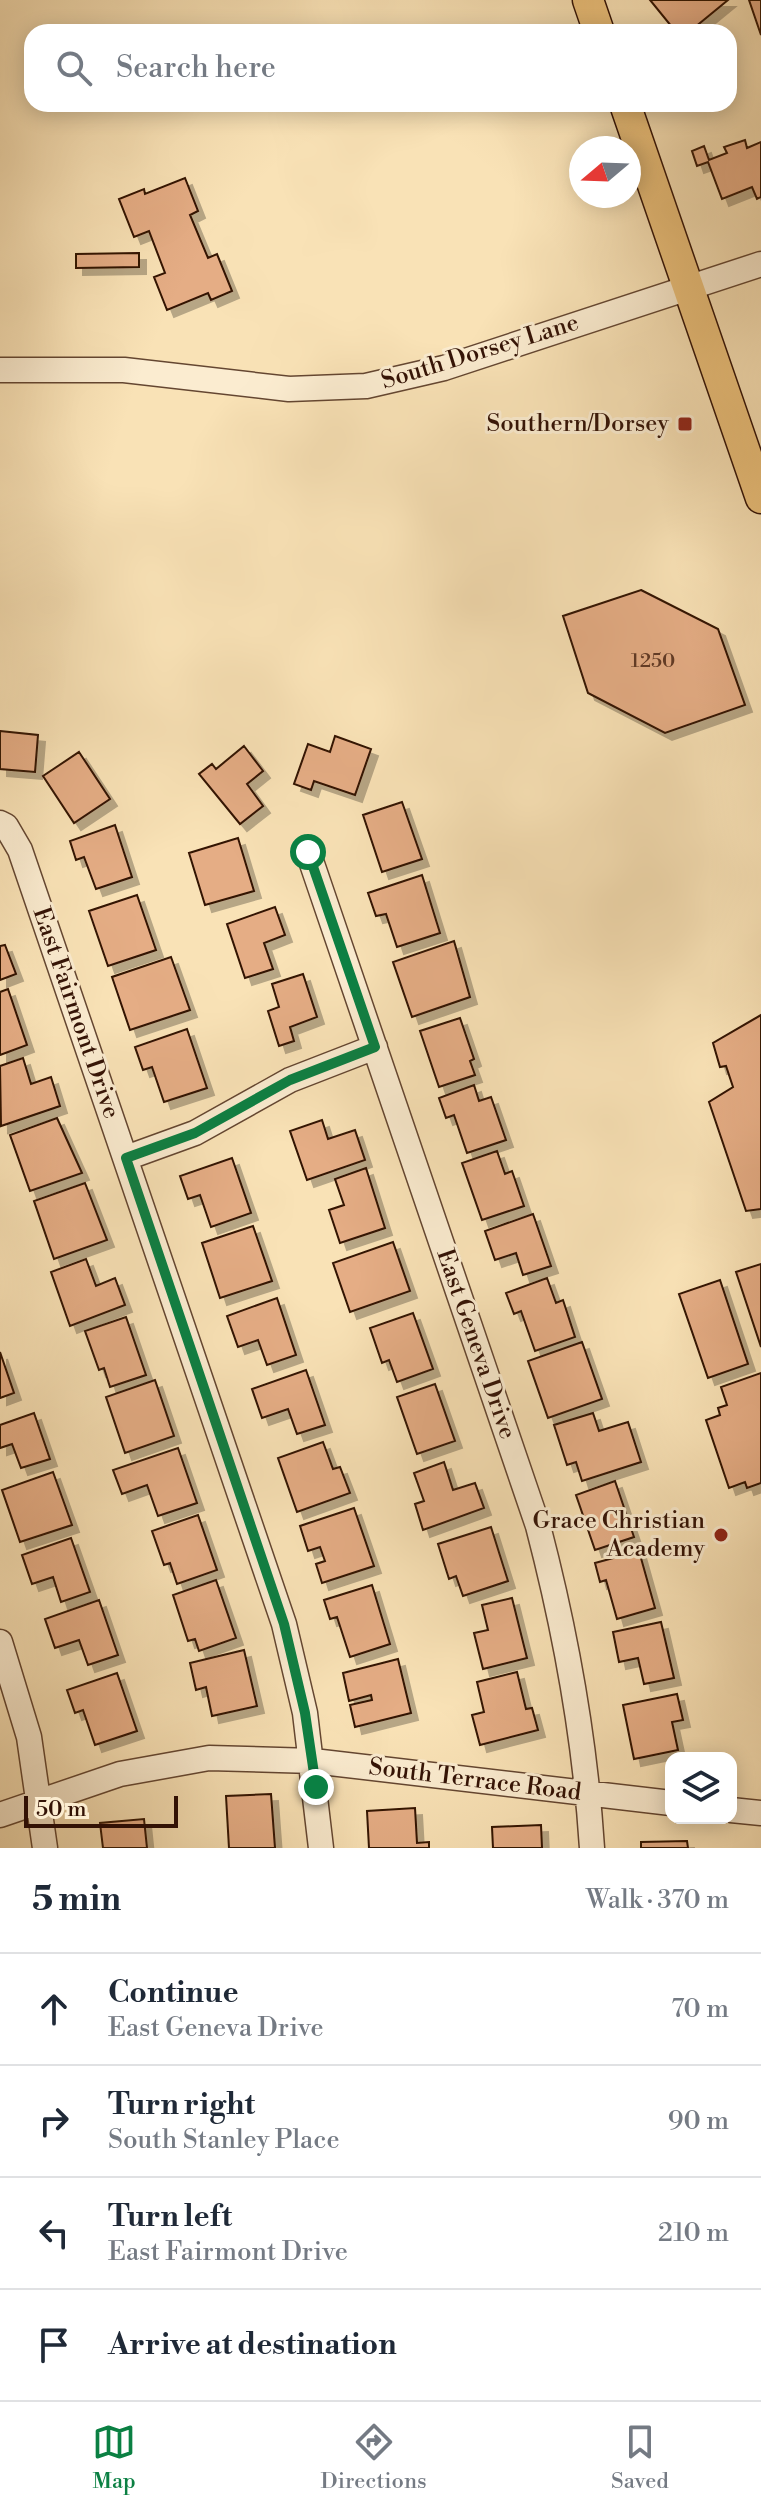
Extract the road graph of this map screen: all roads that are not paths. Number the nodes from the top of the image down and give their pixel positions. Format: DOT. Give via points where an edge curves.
graph roads {
  1 [pos="588,0"];
  2 [pos="596,24"];
  3 [pos="628,112"];
  4 [pos="761,264"];
  5 [pos="688,287"];
  6 [pos="0,370"];
  7 [pos="761,498"];
  8 [pos="3,825"];
  9 [pos="308,852"];
  10 [pos="375,1047"];
  11 [pos="126,1158"];
  12 [pos="0,1642"];
  13 [pos="313,1761"];
  14 [pos="589,1794"];
  15 [pos="40,1802"];
  16 [pos="665,1802"];
  17 [pos="737,1811"];
  18 [pos="761,1813"];
  19 [pos="0,1815"];
  20 [pos="45,1848"];
  21 [pos="321,1848"];
  22 [pos="592,1848"];
  1 -- 2 [label="main road"];
  3 -- 5 [label="main road"];
  4 -- 5 [label="street, South Dorsey Lane"];
  5 -- 6 [label="street, South Dorsey Lane" via="444,368 366,386 289,389 124,370"];
  5 -- 7 [label="main road"];
  8 -- 11 [label="street, East Fairmont Drive" via="20,850"];
  9 -- 10 [label="street, East Geneva Drive"];
  10 -- 11 [label="street" via="290,1080 195,1133"];
  10 -- 14 [label="street, East Geneva Drive" via="538,1526 569,1653"];
  11 -- 13 [label="street, East Fairmont Drive" via="280,1612"];
  12 -- 15 [label="street" via="29,1737"];
  13 -- 14 [label="street, South Terrace Road"];
  13 -- 15 [label="street, South Terrace Road" via="243,1757 175,1762 120,1774"];
  13 -- 21 [label="street, East Fairmont Drive"];
  14 -- 16 [label="street, South Terrace Road"];
  14 -- 22 [label="street, East Geneva Drive"];
  15 -- 19 [label="street, South Terrace Road"];
  15 -- 20 [label="street"];
  17 -- 18 [label="street"];
}
